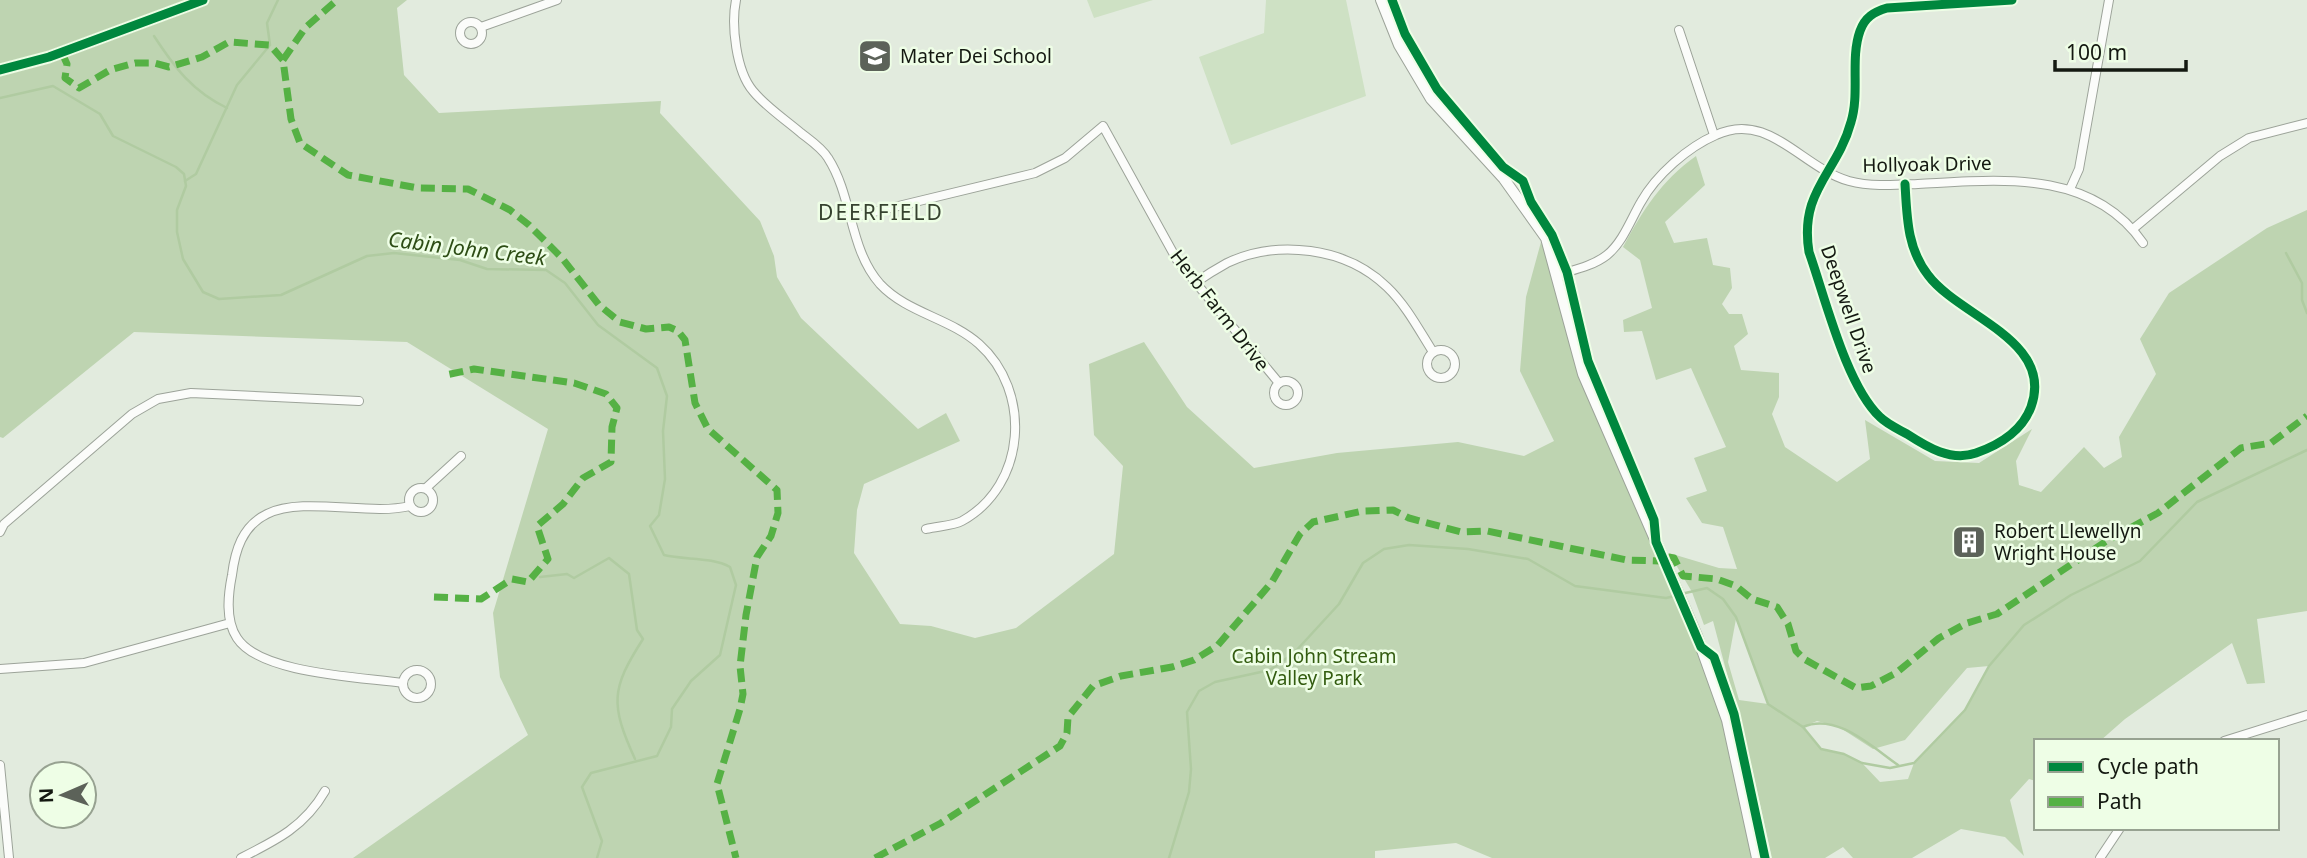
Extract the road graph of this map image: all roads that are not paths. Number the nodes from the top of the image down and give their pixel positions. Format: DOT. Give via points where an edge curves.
graph roads {
  1 [pos="203,0"];
  2 [pos="557,0"];
  3 [pos="736,0"];
  4 [pos="1381,0"];
  5 [pos="2011,0"];
  6 [pos="2109,0"];
  7 [pos="481,27"];
  8 [pos="1679,30"];
  9 [pos="0,70"];
  10 [pos="2307,123"];
  11 [pos="1714,135"];
  12 [pos="1826,172"];
  13 [pos="1905,184"];
  14 [pos="2070,189"];
  15 [pos="853,217"];
  16 [pos="2133,229"];
  17 [pos="2143,243"];
  18 [pos="1558,275"];
  19 [pos="1195,283"];
  20 [pos="1433,352"];
  21 [pos="1279,383"];
  22 [pos="359,401"];
  23 [pos="461,456"];
  24 [pos="426,488"];
  25 [pos="410,506"];
  26 [pos="926,529"];
  27 [pos="0,532"];
  28 [pos="230,622"];
  29 [pos="0,669"];
  30 [pos="403,683"];
  31 [pos="2307,715"];
  32 [pos="2230,739"];
  33 [pos="0,765"];
  34 [pos="325,791"];
  35 [pos="2119,830"];
  36 [pos="9,858"];
  37 [pos="241,858"];
  38 [pos="1757,858"];
  39 [pos="2100,858"];
  1 -- 9 [label="main road" via="49,57"];
  2 -- 7 [label="street"];
  3 -- 15 [label="street" via="737,54 751,90 827,155"];
  4 -- 18 [label="main road" via="1415,75 1532,218 1546,239"];
  5 -- 12 [label="street, Deepwell Drive" via="1873,12 1859,33 1852,122"];
  6 -- 14 [label="street" via="2078,169"];
  8 -- 11 [label="street"];
  10 -- 16 [label="street" via="2249,138"];
  11 -- 12 [label="street, Hollyoak Drive" via="1743,127 1764,131"];
  11 -- 18 [label="street, Hollyoak Drive" via="1655,182 1608,254"];
  12 -- 13 [label="street, Hollyoak Drive" via="1870,186"];
  12 -- 13 [label="street, Deepwell Drive" via="1807,213 1809,252 1861,394 1880,418 1927,447 1954,456 1972,455 2019,428 2027,417 2035,396 2031,366 2015,344 1930,278 1909,235"];
  13 -- 14 [label="street, Hollyoak Drive" via="2018,180"];
  14 -- 16 [label="street, Hollyoak Drive" via="2105,207"];
  15 -- 19 [label="street, Herb Farm Drive" via="1035,173 1065,158 1103,126 1177,260"];
  15 -- 26 [label="street" via="860,253 882,286 903,302 970,336 997,363 1013,398 1016,436 1009,466 991,495 964,520"];
  16 -- 17 [label="street, Hollyoak Drive"];
  18 -- 38 [label="main road" via="1583,374 1698,636 1738,761"];
  19 -- 20 [label="street" via="1228,263 1262,252 1293,249 1323,253 1362,268 1386,286"];
  19 -- 21 [label="street, Herb Farm Drive"];
  22 -- 27 [label="street" via="191,393 158,399 132,414"];
  23 -- 24 [label="street"];
  24 -- 25 [label="street" via="412,492"];
  24 -- 25 [label="street" via="433,497 430,508 420,512"];
  25 -- 28 [label="street" via="394,510 293,508 268,513 241,539 235,554"];
  28 -- 29 [label="street" via="84,663"];
  28 -- 30 [label="street" via="245,648 265,660"];
  31 -- 32 [label="street"];
  33 -- 36 [label="street"];
  34 -- 37 [label="street" via="311,815"];
  35 -- 39 [label="street"];
}
